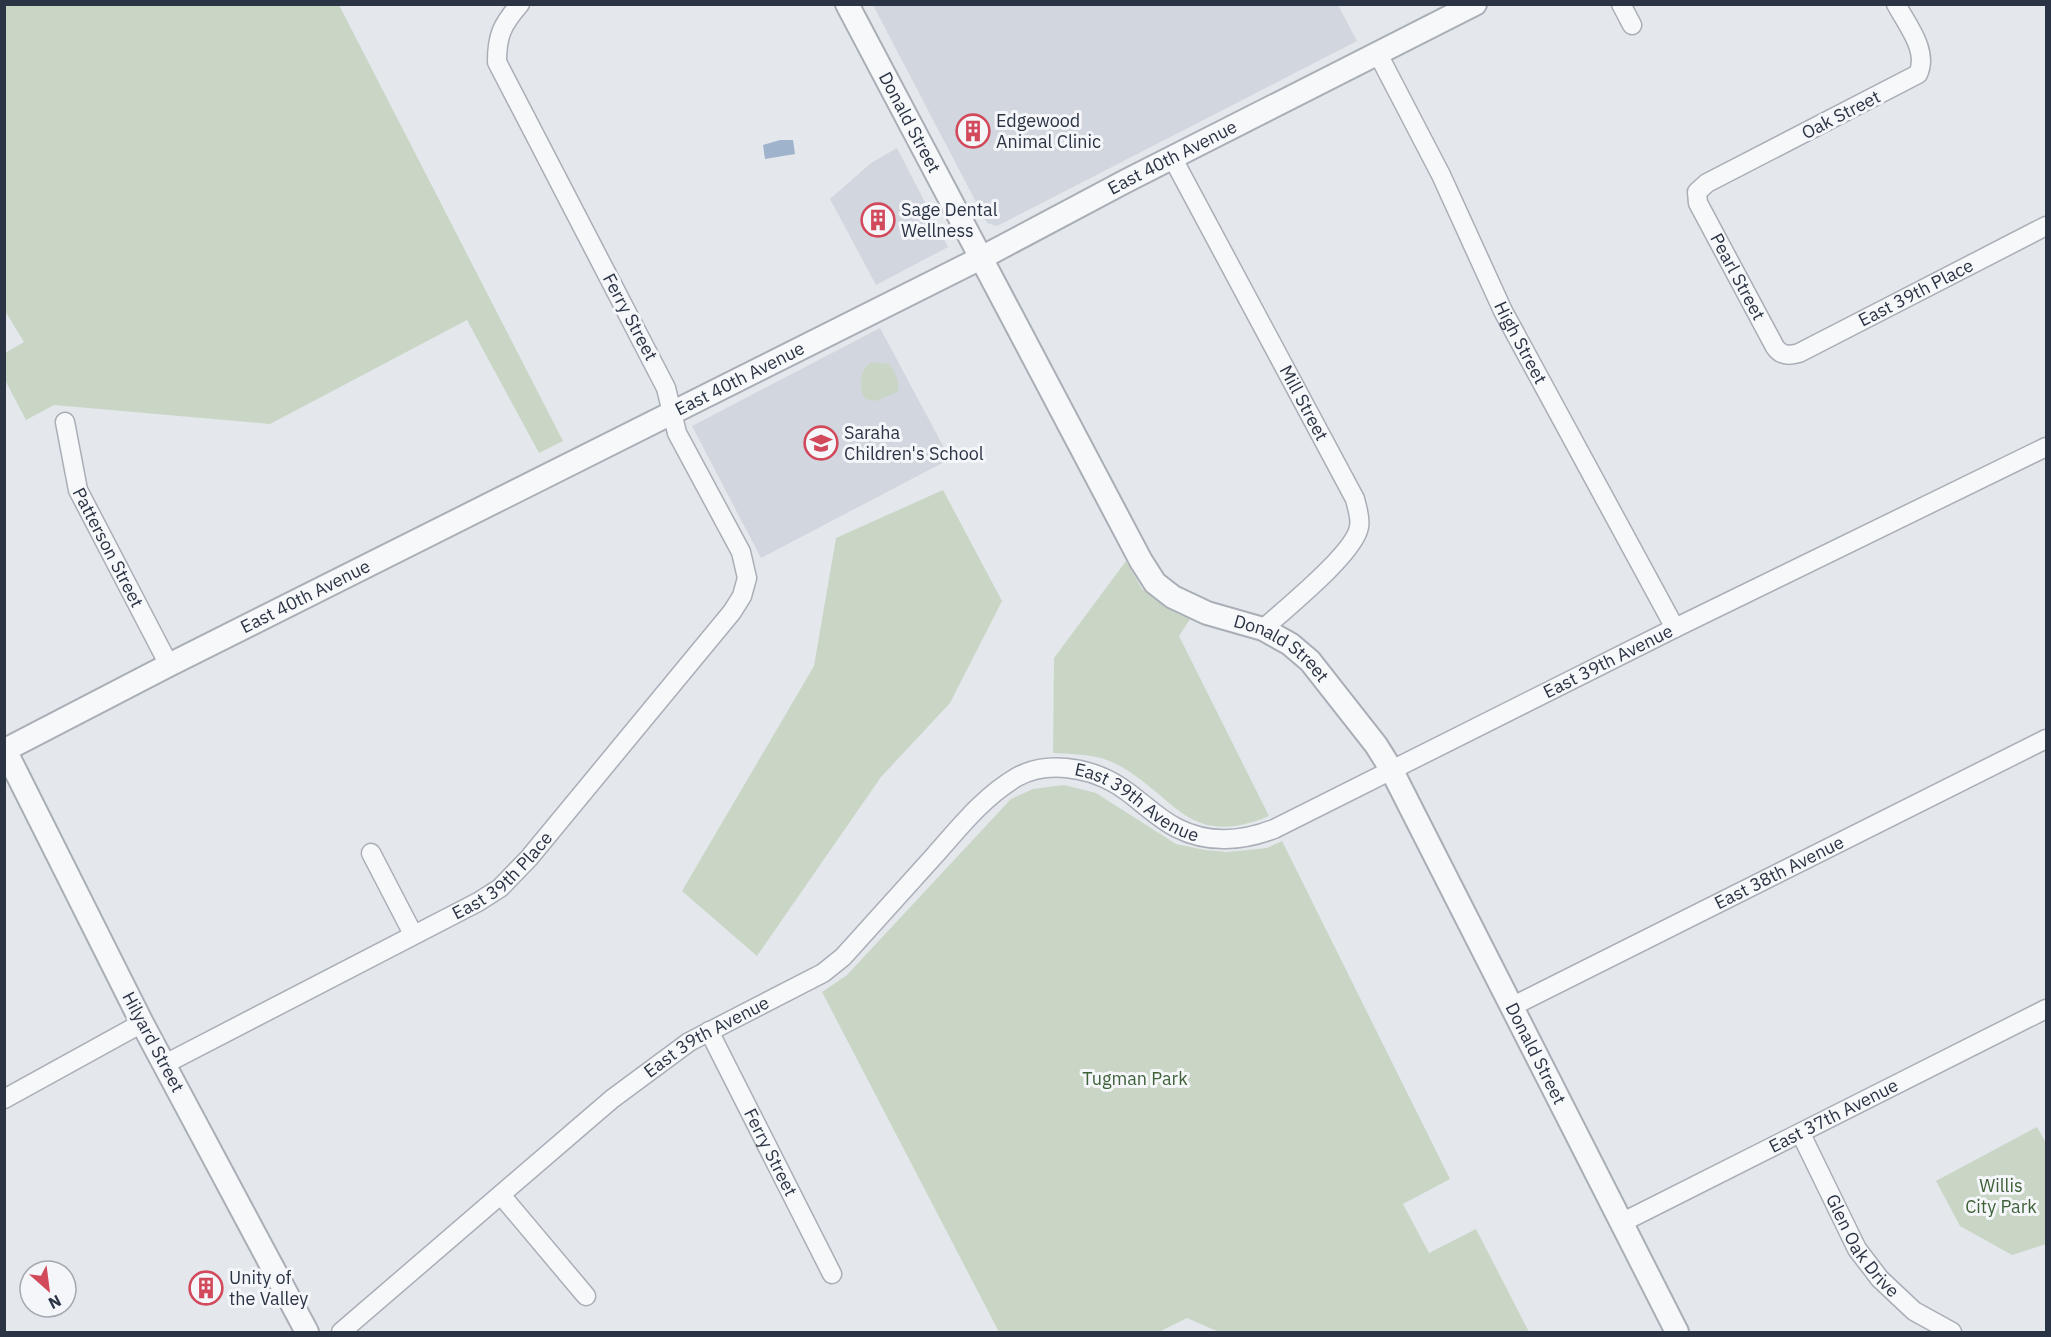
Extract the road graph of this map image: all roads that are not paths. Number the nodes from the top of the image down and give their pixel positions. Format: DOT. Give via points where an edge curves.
graph roads {
  1 [pos="520,4"];
  2 [pos="847,4"];
  3 [pos="1621,4"];
  4 [pos="1896,4"];
  5 [pos="1473,5"];
  6 [pos="1632,25"];
  7 [pos="1377,54"];
  8 [pos="1172,157"];
  9 [pos="1697,192"];
  10 [pos="2046,226"];
  11 [pos="981,258"];
  12 [pos="1785,355"];
  13 [pos="673,413"];
  14 [pos="65,422"];
  15 [pos="2046,447"];
  16 [pos="747,578"];
  17 [pos="1675,628"];
  18 [pos="1263,629"];
  19 [pos="169,666"];
  20 [pos="2046,739"];
  21 [pos="5,750"];
  22 [pos="1391,769"];
  23 [pos="371,853"];
  24 [pos="413,934"];
  25 [pos="1511,1007"];
  26 [pos="2046,1009"];
  27 [pos="142,1023"];
  28 [pos="709,1031"];
  29 [pos="165,1064"];
  30 [pos="4,1099"];
  31 [pos="1801,1134"];
  32 [pos="501,1195"];
  33 [pos="1621,1223"];
  34 [pos="832,1274"];
  35 [pos="586,1296"];
  36 [pos="307,1332"];
  37 [pos="341,1332"];
  38 [pos="1677,1332"];
  39 [pos="1952,1332"];
  1 -- 13 [label="street, Ferry Street" via="497,42 497,62 666,388"];
  2 -- 11 [label="street, Donald Street"];
  3 -- 6 [label="street"];
  4 -- 9 [label="street, Oak Street" via="1919,47 1922,66 1918,74 1707,183"];
  5 -- 7 [label="street, East 40th Avenue"];
  7 -- 8 [label="street, East 40th Avenue"];
  7 -- 17 [label="street, High Street" via="1441,175 1503,311"];
  8 -- 11 [label="street, East 40th Avenue"];
  8 -- 18 [label="street, Mill Street" via="1359,513 1359,528 1337,561"];
  9 -- 12 [label="street, Pearl Street" via="1698,203 1774,347"];
  10 -- 12 [label="street, East 39th Place" via="1798,353"];
  11 -- 13 [label="street, East 40th Avenue"];
  11 -- 18 [label="street, Donald Street" via="1155,583 1173,597 1207,613"];
  13 -- 16 [label="street, Ferry Street" via="678,433 741,552"];
  13 -- 19 [label="street, East 40th Avenue"];
  14 -- 19 [label="street, Patterson Street" via="78,490"];
  15 -- 17 [label="street, East 39th Avenue"];
  16 -- 24 [label="street, East 39th Place" via="732,612 516,873 478,902"];
  17 -- 22 [label="street, East 39th Avenue"];
  18 -- 22 [label="street, Donald Street" via="1310,661"];
  19 -- 21 [label="street, East 40th Avenue"];
  20 -- 25 [label="street, East 38th Avenue"];
  21 -- 27 [label="street, Hilyard Street"];
  22 -- 25 [label="street, Donald Street"];
  22 -- 28 [label="street, East 39th Avenue" via="1274,829 1231,840 1204,838 1178,829 1096,775 1069,768 1046,768 1019,776 997,790 964,822 843,957 823,973"];
  23 -- 24 [label="street"];
  24 -- 29 [label="street, East 39th Place"];
  25 -- 33 [label="street, Donald Street"];
  26 -- 31 [label="street, East 37th Avenue"];
  27 -- 29 [label="street, Hilyard Street"];
  27 -- 30 [label="street"];
  28 -- 32 [label="street, East 39th Avenue" via="621,1092"];
  28 -- 34 [label="street, Ferry Street"];
  29 -- 36 [label="street, Hilyard Street"];
  31 -- 33 [label="street, East 37th Avenue"];
  31 -- 39 [label="street, Glen Oak Drive" via="1857,1249 1880,1279 1914,1311"];
  32 -- 35 [label="street"];
  32 -- 37 [label="street, East 39th Avenue"];
  33 -- 38 [label="street, Donald Street"];
}
